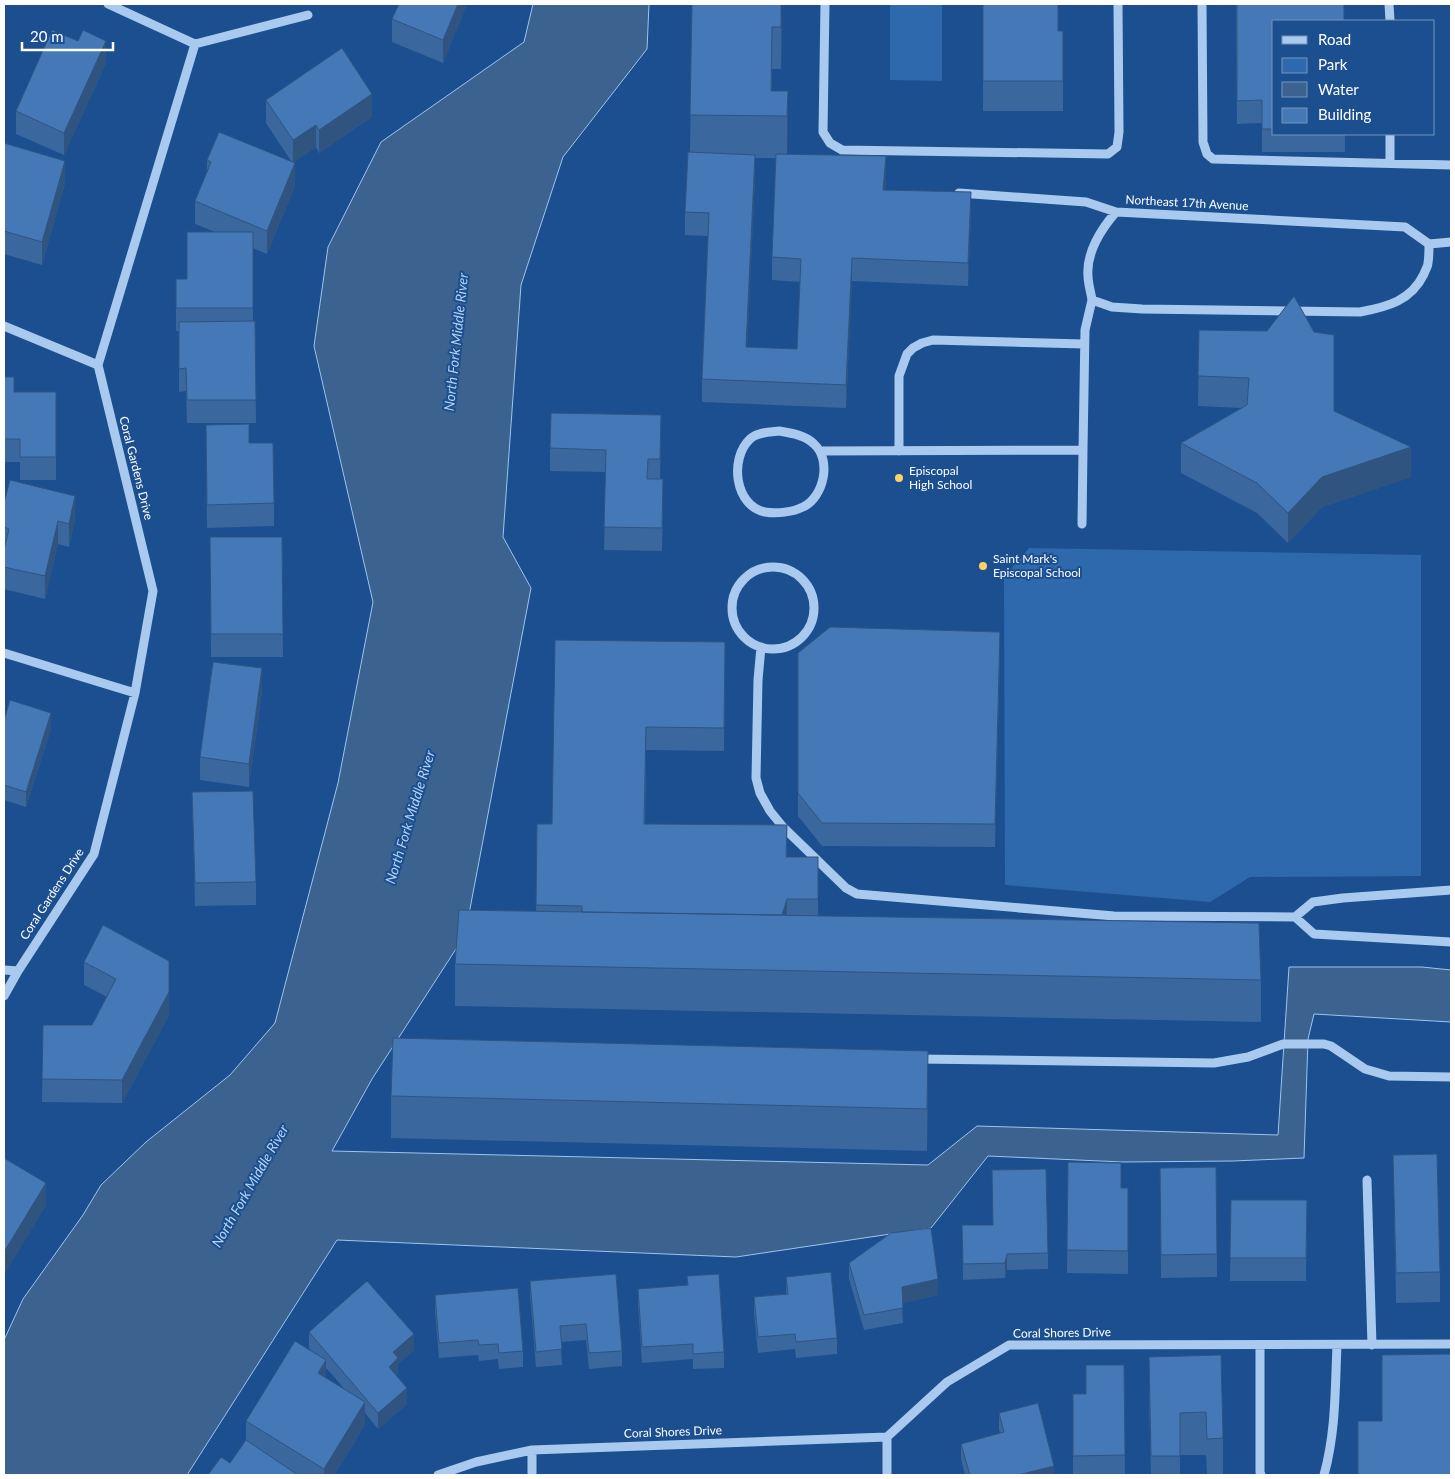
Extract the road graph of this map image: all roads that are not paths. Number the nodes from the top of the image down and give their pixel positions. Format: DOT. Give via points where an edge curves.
graph roads {
  1 [pos="108,4"];
  2 [pos="825,4"];
  3 [pos="1118,4"];
  4 [pos="1202,4"];
  5 [pos="1390,4"];
  6 [pos="308,15"];
  7 [pos="1390,20"];
  8 [pos="194,44"];
  9 [pos="1390,135"];
  10 [pos="1390,163"];
  11 [pos="1451,165"];
  12 [pos="948,193"];
  13 [pos="1116,212"];
  14 [pos="1451,242"];
  15 [pos="1429,244"];
  16 [pos="1092,300"];
  17 [pos="4,326"];
  18 [pos="1084,344"];
  19 [pos="98,365"];
  20 [pos="1083,450"];
  21 [pos="821,451"];
  22 [pos="900,451"];
  23 [pos="1082,524"];
  24 [pos="761,647"];
  25 [pos="4,653"];
  26 [pos="135,693"];
  27 [pos="1451,890"];
  28 [pos="1295,917"];
  29 [pos="1451,942"];
  30 [pos="4,970"];
  31 [pos="18,971"];
  32 [pos="4,996"];
  33 [pos="905,1059"];
  34 [pos="1451,1077"];
  35 [pos="1367,1180"];
  36 [pos="1451,1344"];
  37 [pos="1260,1345"];
  38 [pos="1337,1345"];
  39 [pos="1372,1345"];
  40 [pos="887,1437"];
  41 [pos="532,1450"];
  42 [pos="438,1475"];
  43 [pos="532,1475"];
  44 [pos="887,1475"];
  45 [pos="1261,1475"];
  46 [pos="1324,1475"];
  1 -- 8 [label="street"];
  2 -- 3 [label="street" via="823,132 830,143 842,150 1108,154 1117,147 1119,132"];
  4 -- 10 [label="street" via="1204,142 1207,154 1213,159"];
  5 -- 7 [label="street"];
  6 -- 8 [label="street"];
  8 -- 19 [label="street"];
  9 -- 10 [label="street"];
  10 -- 11 [label="street"];
  12 -- 13 [label="street, Northeast 17th Avenue" via="1086,202"];
  13 -- 15 [label="street, Northeast 17th Avenue" via="1405,227"];
  13 -- 16 [label="street" via="1098,238 1090,258 1088,275"];
  14 -- 15 [label="street"];
  15 -- 16 [label="street" via="1428,264 1414,290 1381,308 1360,312 1142,309 1112,307"];
  16 -- 18 [label="street"];
  17 -- 19 [label="street"];
  18 -- 20 [label="street"];
  18 -- 22 [label="street" via="922,342 907,354 899,376"];
  19 -- 26 [label="street, Coral Gardens Drive" via="154,591"];
  20 -- 22 [label="street"];
  20 -- 23 [label="street"];
  21 -- 21 [label="street" via="814,443 790,432 764,433 751,438 738,460 738,481 743,495 752,506 764,512 804,507 819,491 823,480"];
  21 -- 22 [label="street"];
  24 -- 24 [label="street" via="774,649 800,639 814,615 814,601 809,588 789,570 763,568 751,574 735,594 734,620 740,632"];
  24 -- 28 [label="street" via="756,778 760,793 782,827 846,888 857,894 1114,916"];
  25 -- 26 [label="street"];
  26 -- 31 [label="street, Coral Gardens Drive" via="94,854"];
  27 -- 28 [label="street" via="1313,902"];
  28 -- 29 [label="street" via="1314,934"];
  30 -- 31 [label="street"];
  31 -- 32 [label="street, Coral Gardens Drive"];
  33 -- 34 [label="street" via="1214,1063 1248,1057 1283,1044 1324,1044 1365,1069 1389,1076"];
  35 -- 39 [label="street"];
  36 -- 39 [label="street, Coral Shores Drive"];
  37 -- 38 [label="street, Coral Shores Drive"];
  37 -- 40 [label="street, Coral Shores Drive" via="1009,1345 947,1382"];
  37 -- 45 [label="street"];
  38 -- 39 [label="street, Coral Shores Drive"];
  38 -- 46 [label="street" via="1331,1451"];
  40 -- 41 [label="street, Coral Shores Drive"];
  40 -- 44 [label="street"];
  41 -- 42 [label="street, Coral Shores Drive" via="476,1462"];
  41 -- 43 [label="street"];
}
